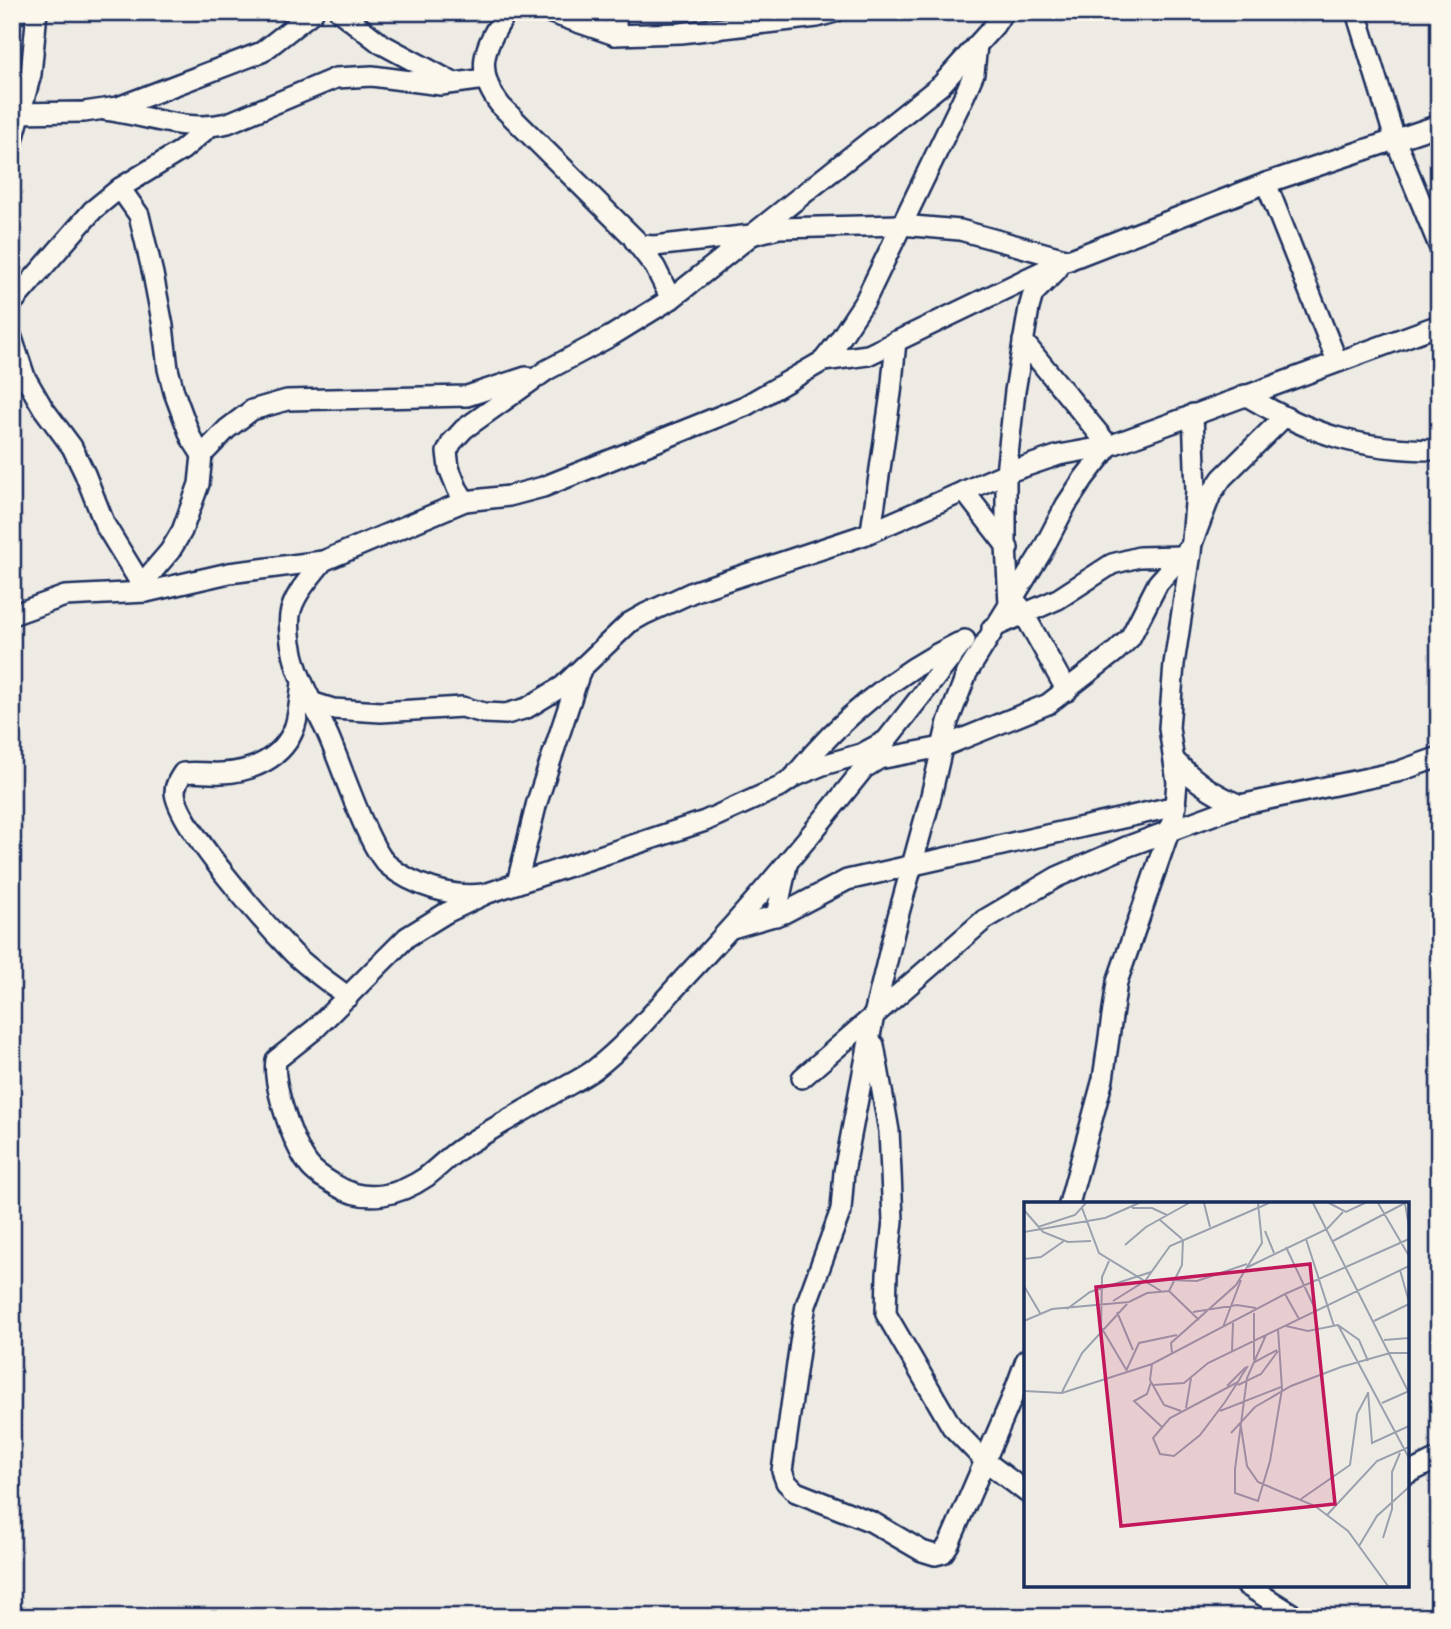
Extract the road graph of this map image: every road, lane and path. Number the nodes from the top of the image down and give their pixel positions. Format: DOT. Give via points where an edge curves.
graph roads {
  1 [pos="21,12"];
  2 [pos="37,12"];
  3 [pos="313,12"];
  4 [pos="340,12"];
  5 [pos="507,12"];
  6 [pos="548,12"];
  7 [pos="617,12"];
  8 [pos="835,12"];
  9 [pos="1003,12"];
  10 [pos="1356,12"];
  11 [pos="12,15"];
  12 [pos="615,35"];
  13 [pos="977,45"];
  14 [pos="485,79"];
  15 [pos="454,83"];
  16 [pos="105,110"];
  17 [pos="17,112"];
  18 [pos="1439,125"];
  19 [pos="209,127"];
  20 [pos="1395,139"];
  21 [pos="12,144"];
  22 [pos="1266,183"];
  23 [pos="120,188"];
  24 [pos="901,225"];
  25 [pos="631,236"];
  26 [pos="751,236"];
  27 [pos="1439,246"];
  28 [pos="1069,260"];
  29 [pos="671,299"];
  30 [pos="12,303"];
  31 [pos="1439,325"];
  32 [pos="12,338"];
  33 [pos="896,341"];
  34 [pos="1023,341"];
  35 [pos="824,361"];
  36 [pos="1337,361"];
  37 [pos="547,370"];
  38 [pos="1245,395"];
  39 [pos="1193,414"];
  40 [pos="1283,418"];
  41 [pos="1109,446"];
  42 [pos="1439,450"];
  43 [pos="202,455"];
  44 [pos="1006,473"];
  45 [pos="964,491"];
  46 [pos="466,501"];
  47 [pos="871,531"];
  48 [pos="1006,545"];
  49 [pos="1187,551"];
  50 [pos="323,561"];
  51 [pos="1030,572"];
  52 [pos="143,588"];
  53 [pos="1015,604"];
  54 [pos="12,615"];
  55 [pos="995,627"];
  56 [pos="965,640"];
  57 [pos="581,668"];
  58 [pos="302,683"];
  59 [pos="1067,691"];
  60 [pos="311,702"];
  61 [pos="885,741"];
  62 [pos="942,747"];
  63 [pos="1439,757"];
  64 [pos="1175,761"];
  65 [pos="862,770"];
  66 [pos="794,777"];
  67 [pos="1176,806"];
  68 [pos="1240,806"];
  69 [pos="1169,832"];
  70 [pos="787,864"];
  71 [pos="912,865"];
  72 [pos="517,883"];
  73 [pos="488,893"];
  74 [pos="776,916"];
  75 [pos="731,928"];
  76 [pos="348,997"];
  77 [pos="873,1024"];
  78 [pos="802,1077"];
  79 [pos="1070,1202"];
  80 [pos="1024,1365"];
  81 [pos="1439,1458"];
  82 [pos="984,1460"];
  83 [pos="1409,1473"];
  84 [pos="1024,1490"];
  85 [pos="1249,1587"];
  86 [pos="1297,1617"];
  1 -- 11 [label="street"];
  2 -- 17 [label="street" via="31,74"];
  3 -- 16 [label="street" via="262,52"];
  4 -- 15 [label="street" via="380,43"];
  5 -- 14 [label="street" via="492,34"];
  6 -- 12 [label="street"];
  7 -- 12 [label="street"];
  8 -- 12 [label="street" via="817,18 681,33"];
  9 -- 13 [label="street"];
  10 -- 20 [label="street"];
  13 -- 24 [label="street" via="974,73"];
  13 -- 26 [label="street" via="941,85"];
  14 -- 15 [label="street"];
  14 -- 25 [label="street" via="501,106"];
  15 -- 19 [label="street" via="427,85 372,76 336,78"];
  16 -- 17 [label="street"];
  16 -- 19 [label="street"];
  17 -- 21 [label="street"];
  18 -- 20 [label="street"];
  19 -- 23 [label="street" via="182,150"];
  20 -- 22 [label="street"];
  20 -- 27 [label="street"];
  22 -- 28 [label="street"];
  22 -- 36 [label="street"];
  23 -- 30 [label="street" via="93,209"];
  23 -- 43 [label="street" via="139,215 174,392"];
  24 -- 26 [label="street" via="779,228"];
  24 -- 28 [label="street" via="960,230"];
  24 -- 35 [label="street" via="865,301"];
  25 -- 26 [label="street" via="654,246"];
  25 -- 29 [label="street" via="655,267"];
  26 -- 29 [label="street"];
  28 -- 33 [label="street"];
  28 -- 34 [label="street" via="1034,294"];
  29 -- 37 [label="street"];
  31 -- 36 [label="street"];
  32 -- 52 [label="street" via="25,377 72,447 105,525"];
  33 -- 35 [label="street" via="868,355"];
  33 -- 47 [label="street"];
  34 -- 41 [label="street"];
  34 -- 44 [label="street"];
  35 -- 46 [label="street" via="745,406 577,474 509,496"];
  36 -- 38 [label="street"];
  37 -- 43 [label="street" via="467,396 323,398 261,406 227,429"];
  37 -- 46 [label="street" via="452,442 447,452 449,468"];
  38 -- 39 [label="street"];
  38 -- 40 [label="street"];
  39 -- 41 [label="street"];
  39 -- 49 [label="street" via="1196,491"];
  40 -- 42 [label="street" via="1355,443 1395,450"];
  40 -- 49 [label="street" via="1210,494"];
  41 -- 44 [label="street" via="1059,455"];
  41 -- 51 [label="street" via="1066,505"];
  43 -- 52 [label="street" via="199,484 182,531"];
  44 -- 45 [label="street"];
  44 -- 48 [label="street"];
  45 -- 47 [label="street"];
  45 -- 48 [label="street"];
  46 -- 50 [label="street"];
  47 -- 57 [label="street" via="645,614"];
  48 -- 51 [label="street"];
  48 -- 53 [label="street"];
  49 -- 53 [label="street" via="1112,564 1065,596"];
  49 -- 59 [label="street" via="1158,583 1124,645"];
  49 -- 64 [label="street" via="1169,728"];
  50 -- 52 [label="street"];
  50 -- 58 [label="street" via="290,614"];
  51 -- 53 [label="street"];
  52 -- 54 [label="street" via="65,596"];
  53 -- 55 [label="street"];
  53 -- 59 [label="street"];
  55 -- 56 [label="street"];
  55 -- 62 [label="street" via="958,694"];
  56 -- 61 [label="street"];
  56 -- 66 [label="street" via="904,674 869,702"];
  57 -- 60 [label="street" via="564,686 527,708 506,714 462,707 381,712 333,709"];
  57 -- 72 [label="street" via="537,802"];
  58 -- 60 [label="street"];
  58 -- 76 [label="street" via="295,725 287,743 269,760 244,771 183,773 175,792 179,807 216,864 259,915 295,955"];
  59 -- 62 [label="street" via="1048,704"];
  60 -- 73 [label="street" via="373,844 387,864 409,879 433,887"];
  61 -- 65 [label="street"];
  61 -- 66 [label="street"];
  62 -- 65 [label="street" via="879,759"];
  62 -- 71 [label="street"];
  63 -- 68 [label="street" via="1397,772"];
  64 -- 67 [label="street"];
  64 -- 68 [label="street" via="1198,784"];
  65 -- 70 [label="street"];
  66 -- 72 [label="street" via="705,821"];
  67 -- 69 [label="street"];
  67 -- 71 [label="street"];
  68 -- 69 [label="street"];
  69 -- 77 [label="street" via="1057,877 984,920"];
  69 -- 79 [label="street" via="1117,982 1103,1079"];
  70 -- 74 [label="street"];
  70 -- 75 [label="street"];
  71 -- 74 [label="street" via="847,880"];
  71 -- 77 [label="street"];
  72 -- 73 [label="street"];
  73 -- 76 [label="street" via="407,937"];
  74 -- 75 [label="street"];
  75 -- 76 [label="street" via="594,1069 460,1148 425,1177 381,1196 343,1189 313,1171 292,1132 274,1069 276,1060"];
  77 -- 78 [label="street"];
  77 -- 82 [label="street" via="891,1173 893,1221 886,1314 952,1427"];
  77 -- 82 [label="street" via="841,1210 806,1305 782,1471 796,1492 872,1522 935,1555 949,1544"];
  80 -- 82 [label="street"];
  81 -- 83 [label="street"];
  82 -- 84 [label="street"];
  85 -- 86 [label="street"];
}
